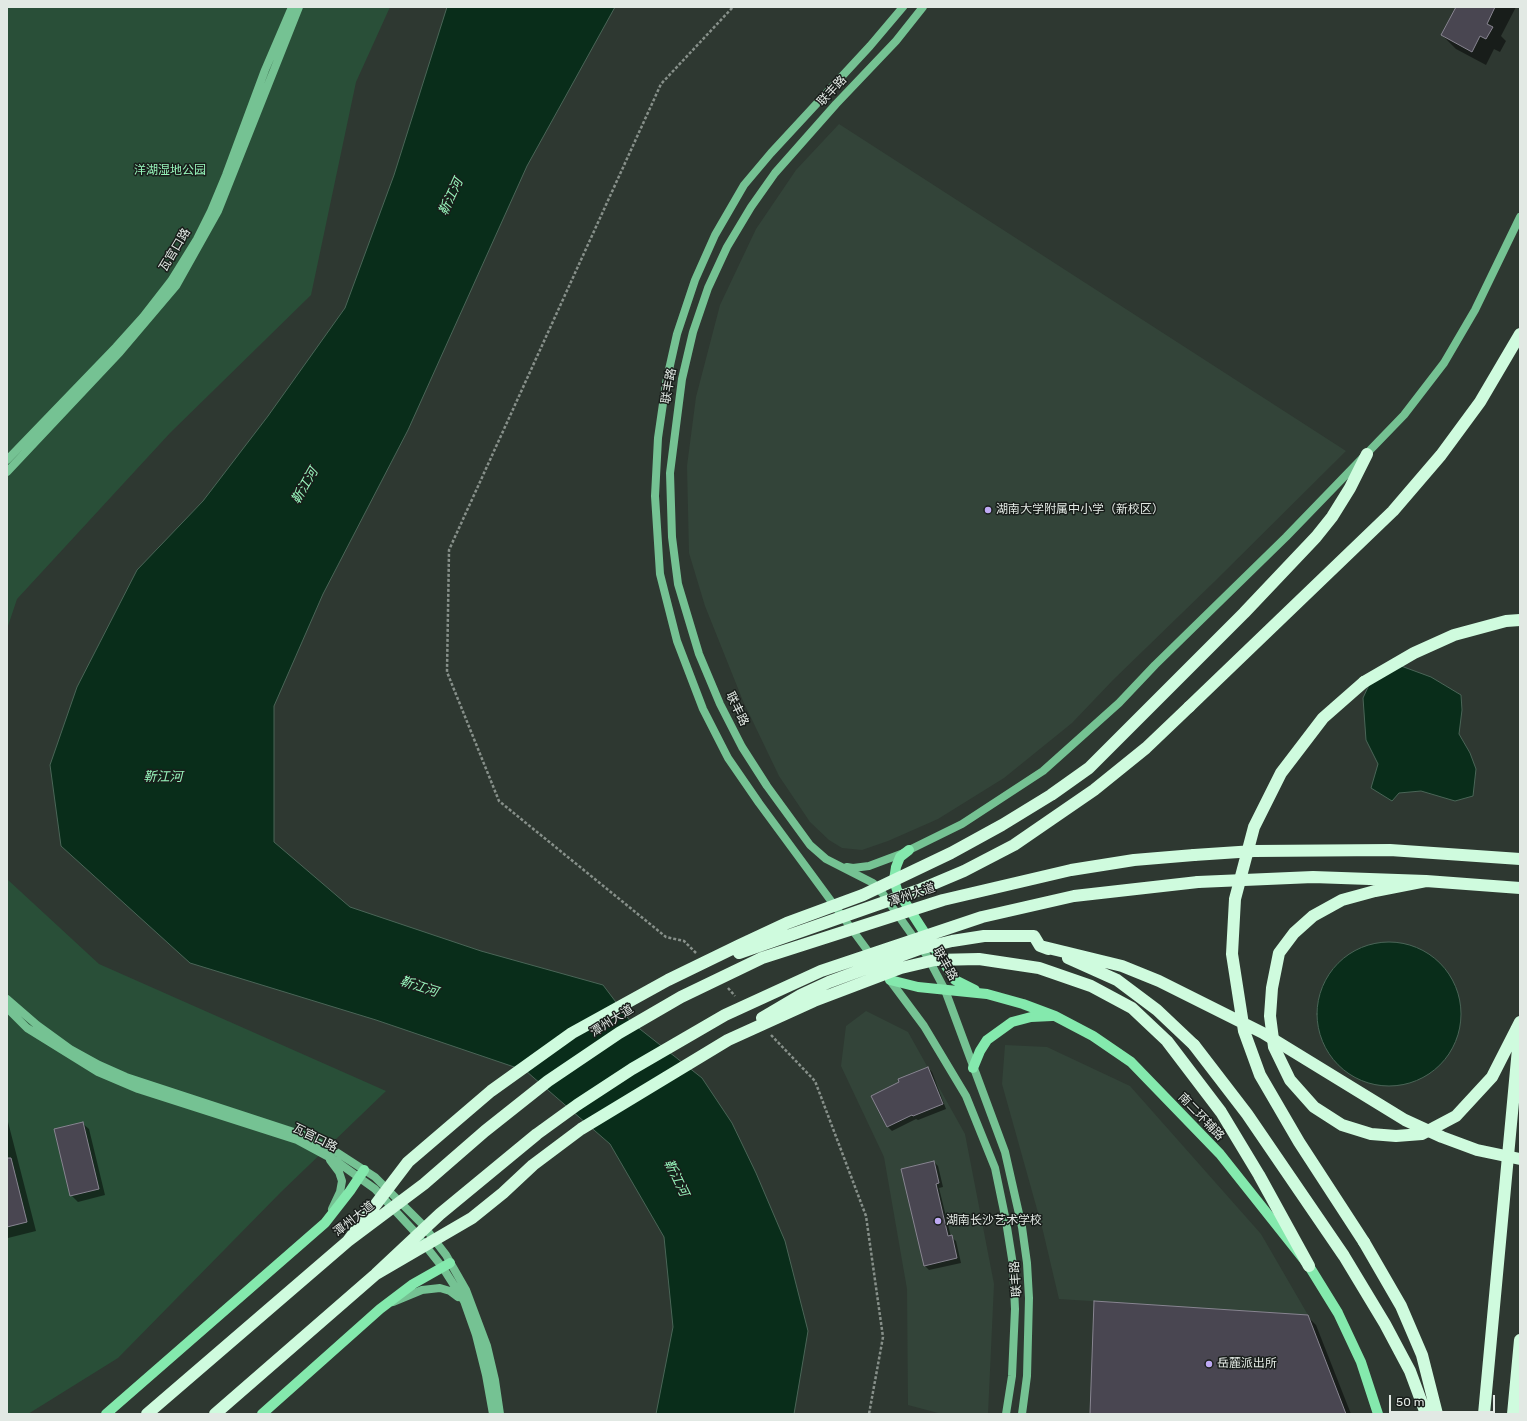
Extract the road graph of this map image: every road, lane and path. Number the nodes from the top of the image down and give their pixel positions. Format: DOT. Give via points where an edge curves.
graph roads {
  1 [pos="292,7"];
  2 [pos="299,7"];
  3 [pos="733,7"];
  4 [pos="903,7"];
  5 [pos="923,7"];
  6 [pos="1520,217"];
  7 [pos="1520,334"];
  8 [pos="1367,454"];
  9 [pos="7,460"];
  10 [pos="7,472"];
  11 [pos="1520,620"];
  12 [pos="910,850"];
  13 [pos="1520,859"];
  14 [pos="839,866"];
  15 [pos="1426,881"];
  16 [pos="1520,888"];
  17 [pos="1040,946"];
  18 [pos="696,963"];
  19 [pos="890,980"];
  20 [pos="722,982"];
  21 [pos="945,990"];
  22 [pos="987,994"];
  23 [pos="7,999"];
  24 [pos="738,1000"];
  25 [pos="7,1008"];
  26 [pos="1055,1016"];
  27 [pos="1520,1023"];
  28 [pos="766,1029"];
  29 [pos="728,1040"];
  30 [pos="973,1068"];
  31 [pos="327,1156"];
  32 [pos="1520,1159"];
  33 [pos="362,1173"];
  34 [pos="325,1223"];
  35 [pos="348,1241"];
  36 [pos="447,1265"];
  37 [pos="1309,1266"];
  38 [pos="376,1274"];
  39 [pos="464,1302"];
  40 [pos="380,1309"];
  41 [pos="1520,1340"];
  42 [pos="106,1414"];
  43 [pos="147,1414"];
  44 [pos="216,1414"];
  45 [pos="262,1414"];
  46 [pos="494,1414"];
  47 [pos="500,1414"];
  48 [pos="869,1414"];
  49 [pos="1006,1414"];
  50 [pos="1022,1414"];
  51 [pos="1378,1414"];
  52 [pos="1426,1414"];
  53 [pos="1437,1414"];
  54 [pos="1484,1414"];
  55 [pos="1513,1414"];
  1 -- 9 [label="main road, 瓦官口路" via="211,211 171,281 116,347"];
  2 -- 10 [label="main road" via="218,211 176,286 120,352"];
  3 -- 18 [label="path" via="661,84 450,550 447,672 499,801 666,937 684,941"];
  4 -- 19 [label="main road, 联丰路" via="744,185 715,235 695,280 677,334 666,383 658,438 655,496 660,574 677,641 703,709 728,758 759,803"];
  5 -- 14 [label="main road, 联丰路" via="896,41 775,173 727,247 708,288 693,332 682,379 670,473 672,537 678,584 699,654 720,704 742,747 775,798 810,845"];
  6 -- 8 [label="main road" via="1475,310 1444,364 1404,415"];
  7 -- 18 [label="highway, bridge" via="1480,402 1441,455 1393,511 1189,708 1146,748 1094,790 1014,845 919,890 809,930"];
  8 -- 12 [label="main road" via="1088,732 1043,771 962,824"];
  8 -- 18 [label="highway, bridge" via="1350,488 1316,537 1089,768 1002,825 916,871"];
  11 -- 53 [label="highway, bridge" via="1454,635 1414,653 1364,682 1323,718 1281,773 1254,827 1235,899 1232,954 1244,1031 1260,1075 1401,1306 1422,1355"];
  12 -- 14 [label="main road" via="869,866"];
  12 -- 22 [label="main road" via="900,857 896,867 894,880 897,890 955,980"];
  13 -- 35 [label="highway, 潭州大道, bridge" via="1390,850 1254,851 1134,860 1004,884 943,900 762,958 681,997 590,1051 542,1086 424,1184"];
  14 -- 21 [label="main road, 联丰路" via="873,883 883,894 927,956"];
  15 -- 16 [label="highway"];
  15 -- 27 [label="highway" via="1342,900 1313,916 1294,933 1279,953 1270,1016 1274,1047 1290,1080 1314,1107 1342,1125 1371,1134 1422,1134 1456,1116 1492,1077"];
  15 -- 38 [label="highway, bridge" via="1313,877 1198,882 1074,896 982,917 821,971 714,1022 632,1069 577,1105 474,1185"];
  17 -- 29 [label="highway, bridge" via="1034,936 984,936 952,940 919,949 801,995"];
  17 -- 32 [label="highway, bridge" via="1122,966 1159,981 1263,1034 1405,1120 1477,1150"];
  17 -- 52 [label="highway, bridge" via="1117,980 1157,1010 1194,1045 1247,1114 1344,1256 1406,1364"];
  18 -- 35 [label="highway, bridge" via="572,1033 491,1091 408,1162"];
  19 -- 21 [label="main road, 南二环辅路"];
  19 -- 49 [label="main road, 联丰路" via="924,1026 966,1096 995,1168 1010,1250 1015,1309 1012,1376"];
  20 -- 24 [label="path"];
  21 -- 22 [label="main road, 南二环辅路"];
  21 -- 30 [label="main road, 联丰路"];
  22 -- 26 [label="main road, 南二环辅路"];
  23 -- 33 [label="main road" via="70,1049 98,1065 126,1077 306,1136 338,1153"];
  25 -- 31 [label="main road, 瓦官口路" via="27,1028 98,1072 138,1088 291,1138"];
  26 -- 30 [label="main road" via="1031,1017 1012,1022 987,1040"];
  26 -- 37 [label="main road, 南二环辅路" via="1093,1036 1131,1062 1220,1154"];
  27 -- 54 [label="highway"];
  28 -- 48 [label="path" via="815,1081 866,1216 883,1337"];
  29 -- 37 [label="highway, bridge" via="821,998 901,968 935,960 979,959 1039,968 1091,986 1132,1008 1172,1047 1221,1112"];
  29 -- 38 [label="highway, bridge" via="581,1129 472,1218"];
  30 -- 50 [label="main road, 联丰路" via="1005,1152 1027,1263 1030,1298 1027,1376"];
  31 -- 33 [label="main road, 瓦官口路"];
  31 -- 34 [label="main road" via="339,1172 342,1181 340,1192"];
  33 -- 34 [label="main road, 潭州大道"];
  33 -- 36 [label="main road, 瓦官口路" via="374,1189"];
  34 -- 42 [label="main road, 潭州大道"];
  35 -- 43 [label="highway, 潭州大道, bridge"];
  36 -- 39 [label="main road, 瓦官口路"];
  36 -- 40 [label="main road" via="413,1284"];
  36 -- 47 [label="main road" via="466,1290 487,1346"];
  37 -- 51 [label="main road, 南二环辅路" via="1338,1313 1361,1362"];
  38 -- 44 [label="highway, bridge"];
  39 -- 40 [label="main road" via="450,1291 440,1288 422,1290"];
  39 -- 46 [label="main road, 瓦官口路" via="478,1342"];
  40 -- 45 [label="main road"];
  41 -- 55 [label="highway"];
}
